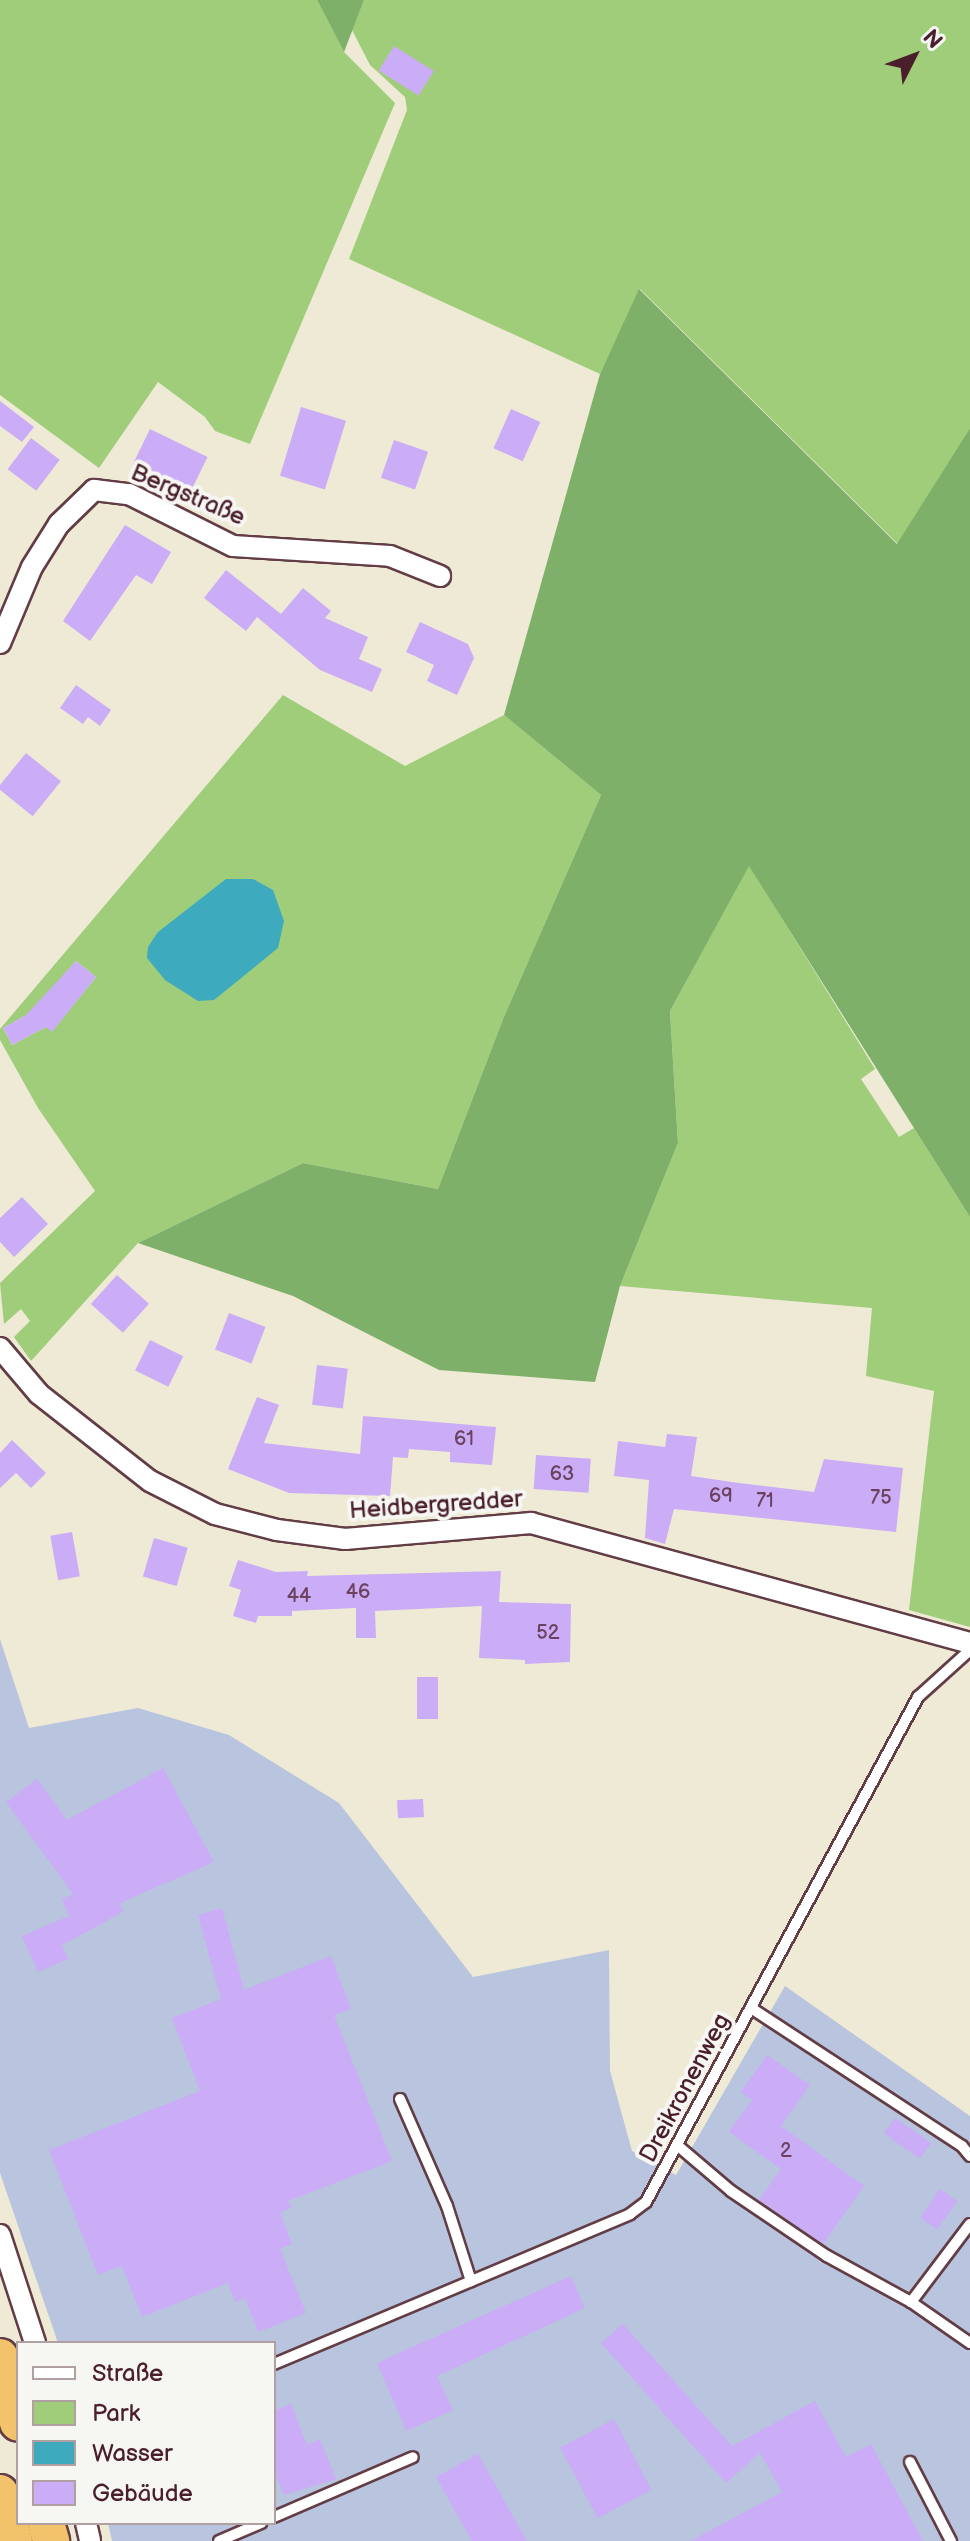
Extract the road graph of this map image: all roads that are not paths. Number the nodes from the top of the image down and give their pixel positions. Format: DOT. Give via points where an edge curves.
graph roads {
  1 [pos="440,576"];
  2 [pos="5,614"];
  3 [pos="0,643"];
  4 [pos="1,1354"];
  5 [pos="970,1643"];
  6 [pos="970,1650"];
  7 [pos="751,2008"];
  8 [pos="400,2099"];
  9 [pos="677,2145"];
  10 [pos="970,2156"];
  11 [pos="970,2224"];
  12 [pos="0,2235"];
  13 [pos="471,2281"];
  14 [pos="911,2302"];
  15 [pos="34,2341"];
  16 [pos="970,2343"];
  17 [pos="0,2357"];
  18 [pos="276,2363"];
  19 [pos="16,2416"];
  20 [pos="413,2457"];
  21 [pos="910,2462"];
  22 [pos="0,2493"];
  23 [pos="276,2516"];
  24 [pos="256,2525"];
  25 [pos="14,2541"];
  26 [pos="219,2541"];
  27 [pos="951,2541"];
  1 -- 2 [label="street, Bergstraße" via="390,556 233,546 129,494 94,490 59,524"];
  2 -- 3 [label="street, Bergstraße"];
  4 -- 5 [label="street, Heidbergredder" via="39,1394 150,1481 215,1514 277,1530 345,1539 531,1523"];
  6 -- 7 [label="lane, Dreikronenweg" via="918,1697"];
  7 -- 9 [label="lane, Dreikronenweg"];
  7 -- 10 [label="lane"];
  8 -- 13 [label="lane" via="447,2206"];
  9 -- 13 [label="lane, Dreikronenweg" via="646,2202 630,2214"];
  9 -- 14 [label="lane" via="731,2191 827,2256"];
  11 -- 14 [label="lane"];
  12 -- 15 [label="street"];
  13 -- 18 [label="lane, Dreikronenweg"];
  14 -- 16 [label="lane"];
  17 -- 19 [label="highway"];
  20 -- 23 [label="lane"];
  21 -- 27 [label="lane"];
  22 -- 25 [label="highway"];
  24 -- 26 [label="lane"];
}
